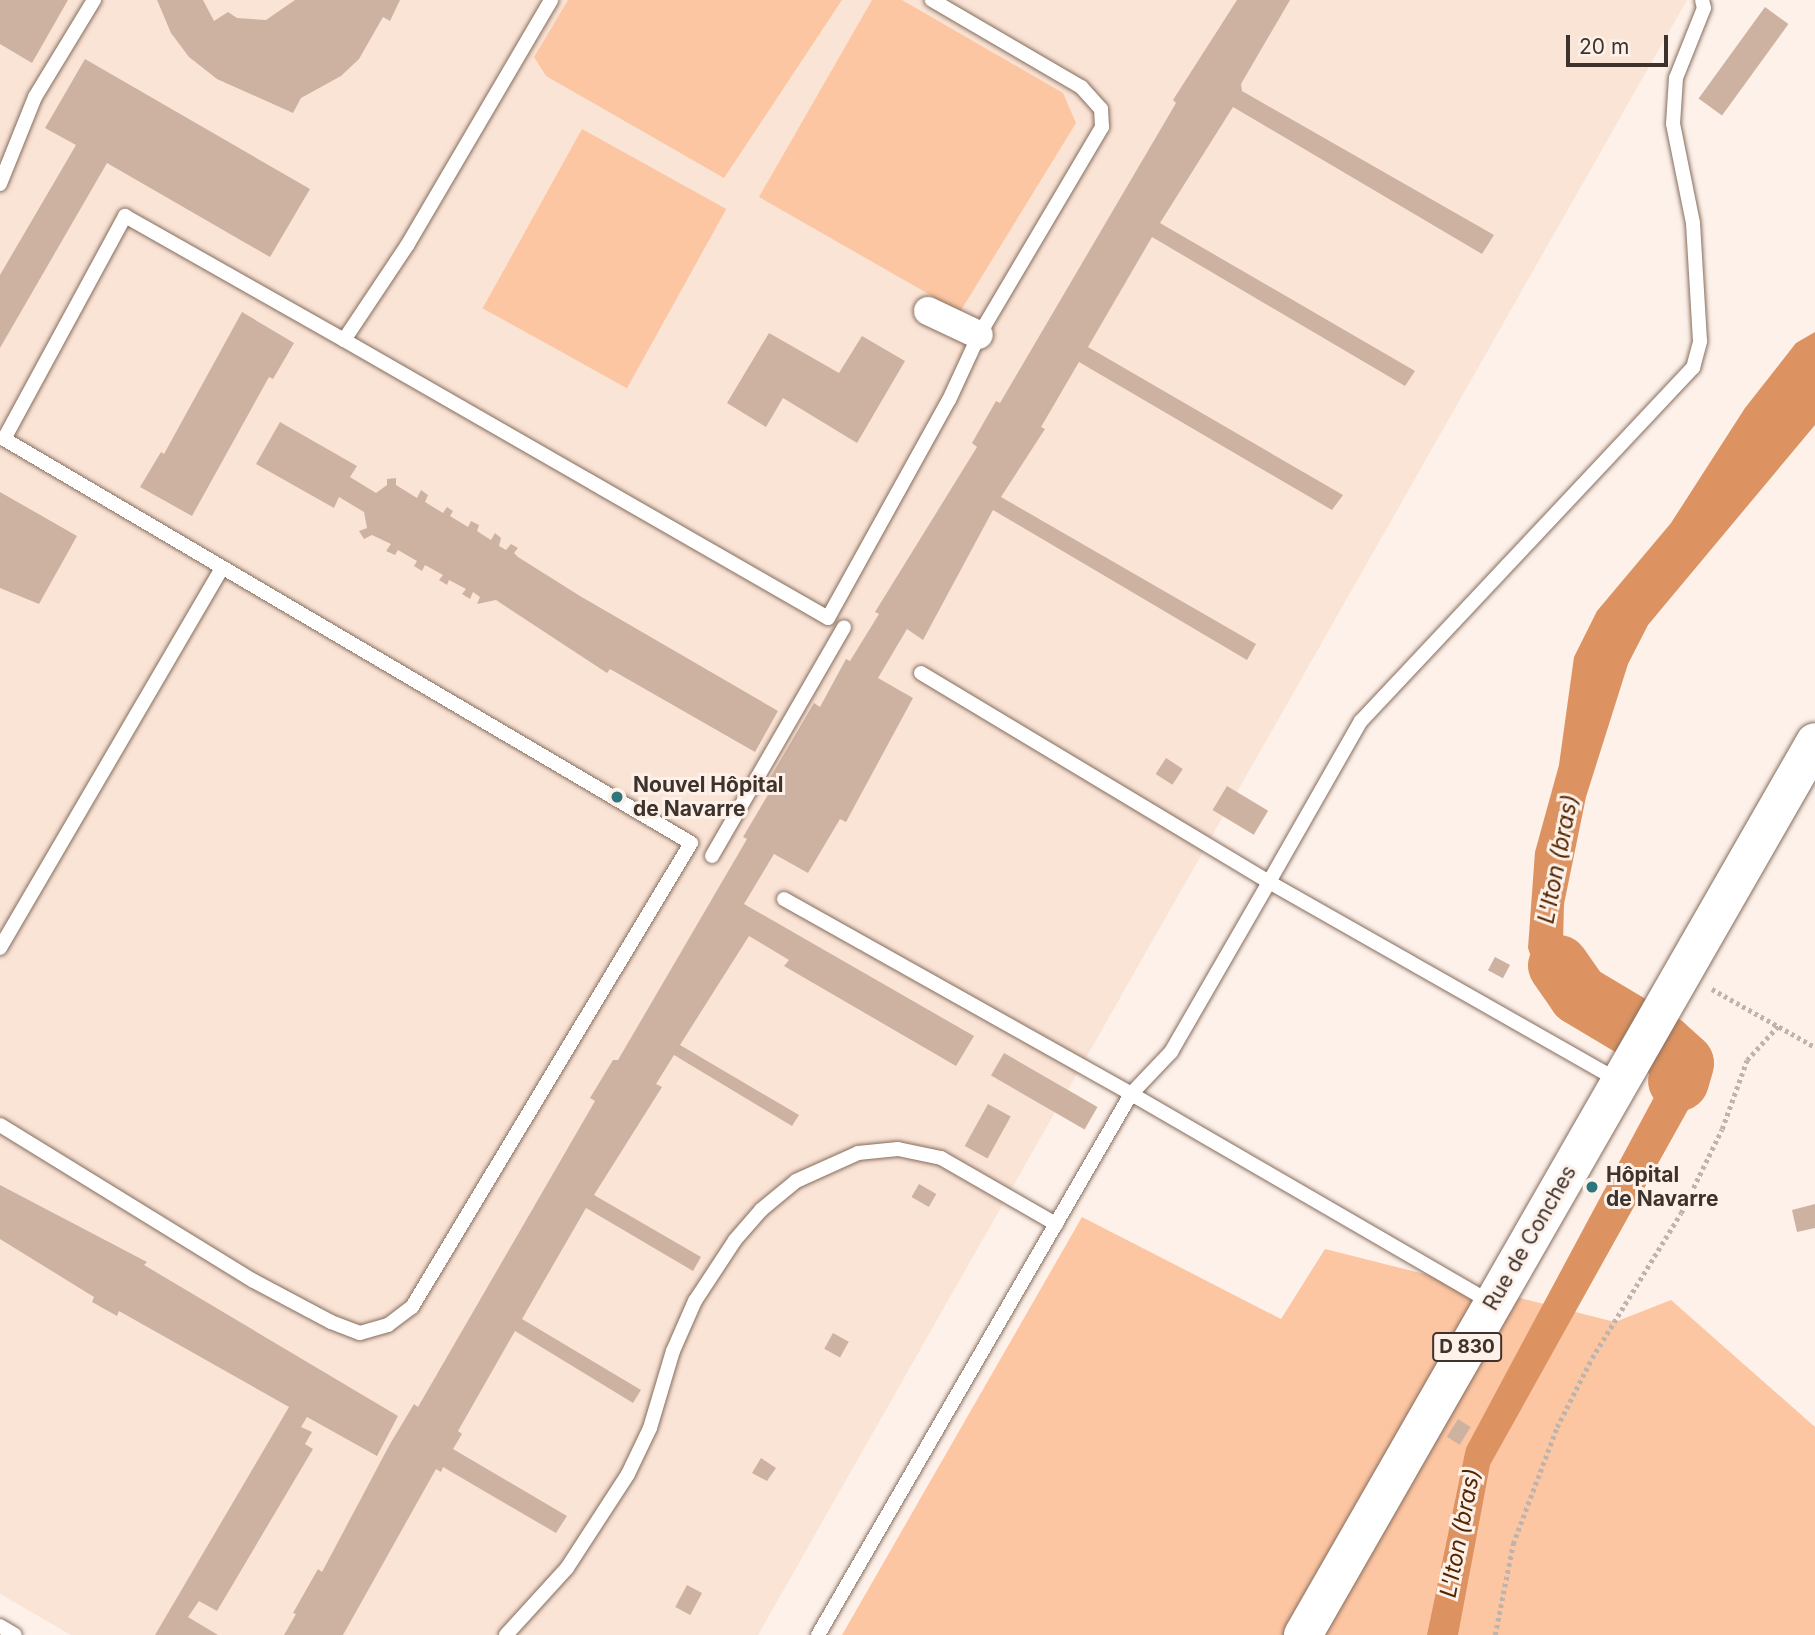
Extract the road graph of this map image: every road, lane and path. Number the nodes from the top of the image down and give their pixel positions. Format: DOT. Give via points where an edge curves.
graph roads {
  1 [pos="94,0"];
  2 [pos="551,0"];
  3 [pos="932,0"];
  4 [pos="1702,0"];
  5 [pos="0,184"];
  6 [pos="928,311"];
  7 [pos="979,335"];
  8 [pos="344,340"];
  9 [pos="221,570"];
  10 [pos="844,627"];
  11 [pos="921,673"];
  12 [pos="1815,742"];
  13 [pos="712,856"];
  14 [pos="1269,882"];
  15 [pos="784,900"];
  16 [pos="0,948"];
  17 [pos="1684,974"];
  18 [pos="1779,1025"];
  19 [pos="1815,1047"];
  20 [pos="1628,1071"];
  21 [pos="1132,1094"];
  22 [pos="0,1125"];
  23 [pos="1056,1224"];
  24 [pos="1492,1303"];
  25 [pos="0,1626"];
  26 [pos="15,1635"];
  27 [pos="506,1635"];
  28 [pos="818,1635"];
  29 [pos="1303,1635"];
  30 [pos="1495,1635"];
  1 -- 5 [label="lane" via="35,97"];
  2 -- 8 [label="lane" via="408,244"];
  3 -- 7 [label="lane" via="1081,87 1101,109 1102,127"];
  4 -- 14 [label="lane" via="1704,8 1676,78 1673,124 1693,223 1700,341 1693,368 1361,721"];
  6 -- 7 [label="street"];
  7 -- 8 [label="lane" via="949,400 828,618"];
  8 -- 9 [label="lane" via="124,216 4,439"];
  9 -- 16 [label="lane"];
  9 -- 22 [label="lane" via="691,843 412,1307 388,1325 360,1333 331,1322 252,1280"];
  10 -- 13 [label="lane"];
  11 -- 14 [label="lane"];
  12 -- 17 [label="main road, D 830"];
  14 -- 20 [label="lane"];
  14 -- 21 [label="lane" via="1171,1052"];
  15 -- 21 [label="lane"];
  17 -- 18 [label="path"];
  17 -- 20 [label="main road, D 830"];
  18 -- 19 [label="path"];
  18 -- 30 [label="path" via="1747,1060 1722,1129 1681,1213 1592,1358 1557,1427 1513,1544"];
  20 -- 24 [label="main road, Rue de Conches / D 830"];
  21 -- 23 [label="lane"];
  21 -- 24 [label="lane"];
  23 -- 27 [label="lane" via="941,1158 898,1149 858,1153 796,1181 735,1240 702,1291 673,1351 650,1428 628,1474 567,1568"];
  23 -- 28 [label="lane"];
  24 -- 29 [label="main road, Rue de Conches / D 830"];
  25 -- 26 [label="lane"];
}
